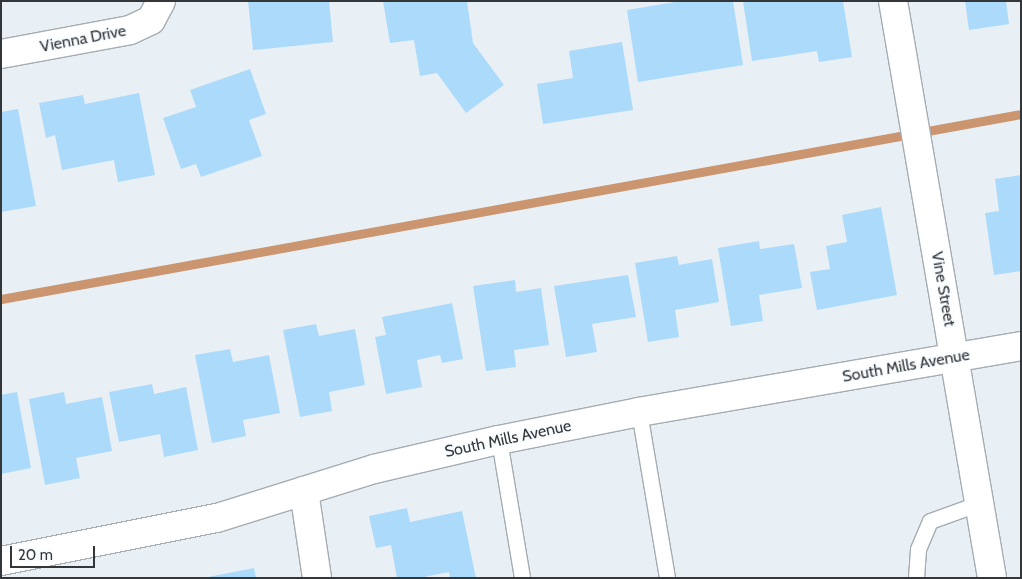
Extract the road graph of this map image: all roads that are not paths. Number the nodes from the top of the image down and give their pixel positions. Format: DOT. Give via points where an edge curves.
graph roads {
  1 [pos="893,1"];
  2 [pos="160,6"];
  3 [pos="1,54"];
  4 [pos="1021,346"];
  5 [pos="956,358"];
  6 [pos="639,412"];
  7 [pos="499,440"];
  8 [pos="304,491"];
  9 [pos="980,503"];
  10 [pos="1,561"];
  11 [pos="317,578"];
  12 [pos="522,578"];
  13 [pos="667,578"];
  14 [pos="916,578"];
  15 [pos="992,578"];
  1 -- 5 [label="street, Vine Street"];
  2 -- 3 [label="street, Vienna Drive" via="143,26 130,30"];
  4 -- 5 [label="street, South Mills Avenue"];
  5 -- 6 [label="street, South Mills Avenue"];
  5 -- 9 [label="street, Vine Street"];
  6 -- 7 [label="street, South Mills Avenue"];
  6 -- 13 [label="lane"];
  7 -- 8 [label="street, South Mills Avenue" via="383,467"];
  7 -- 12 [label="lane"];
  8 -- 10 [label="street, South Mills Avenue" via="178,527"];
  8 -- 11 [label="street"];
  9 -- 14 [label="lane" via="930,520 918,549"];
  9 -- 15 [label="street, Vine Street"];
}
